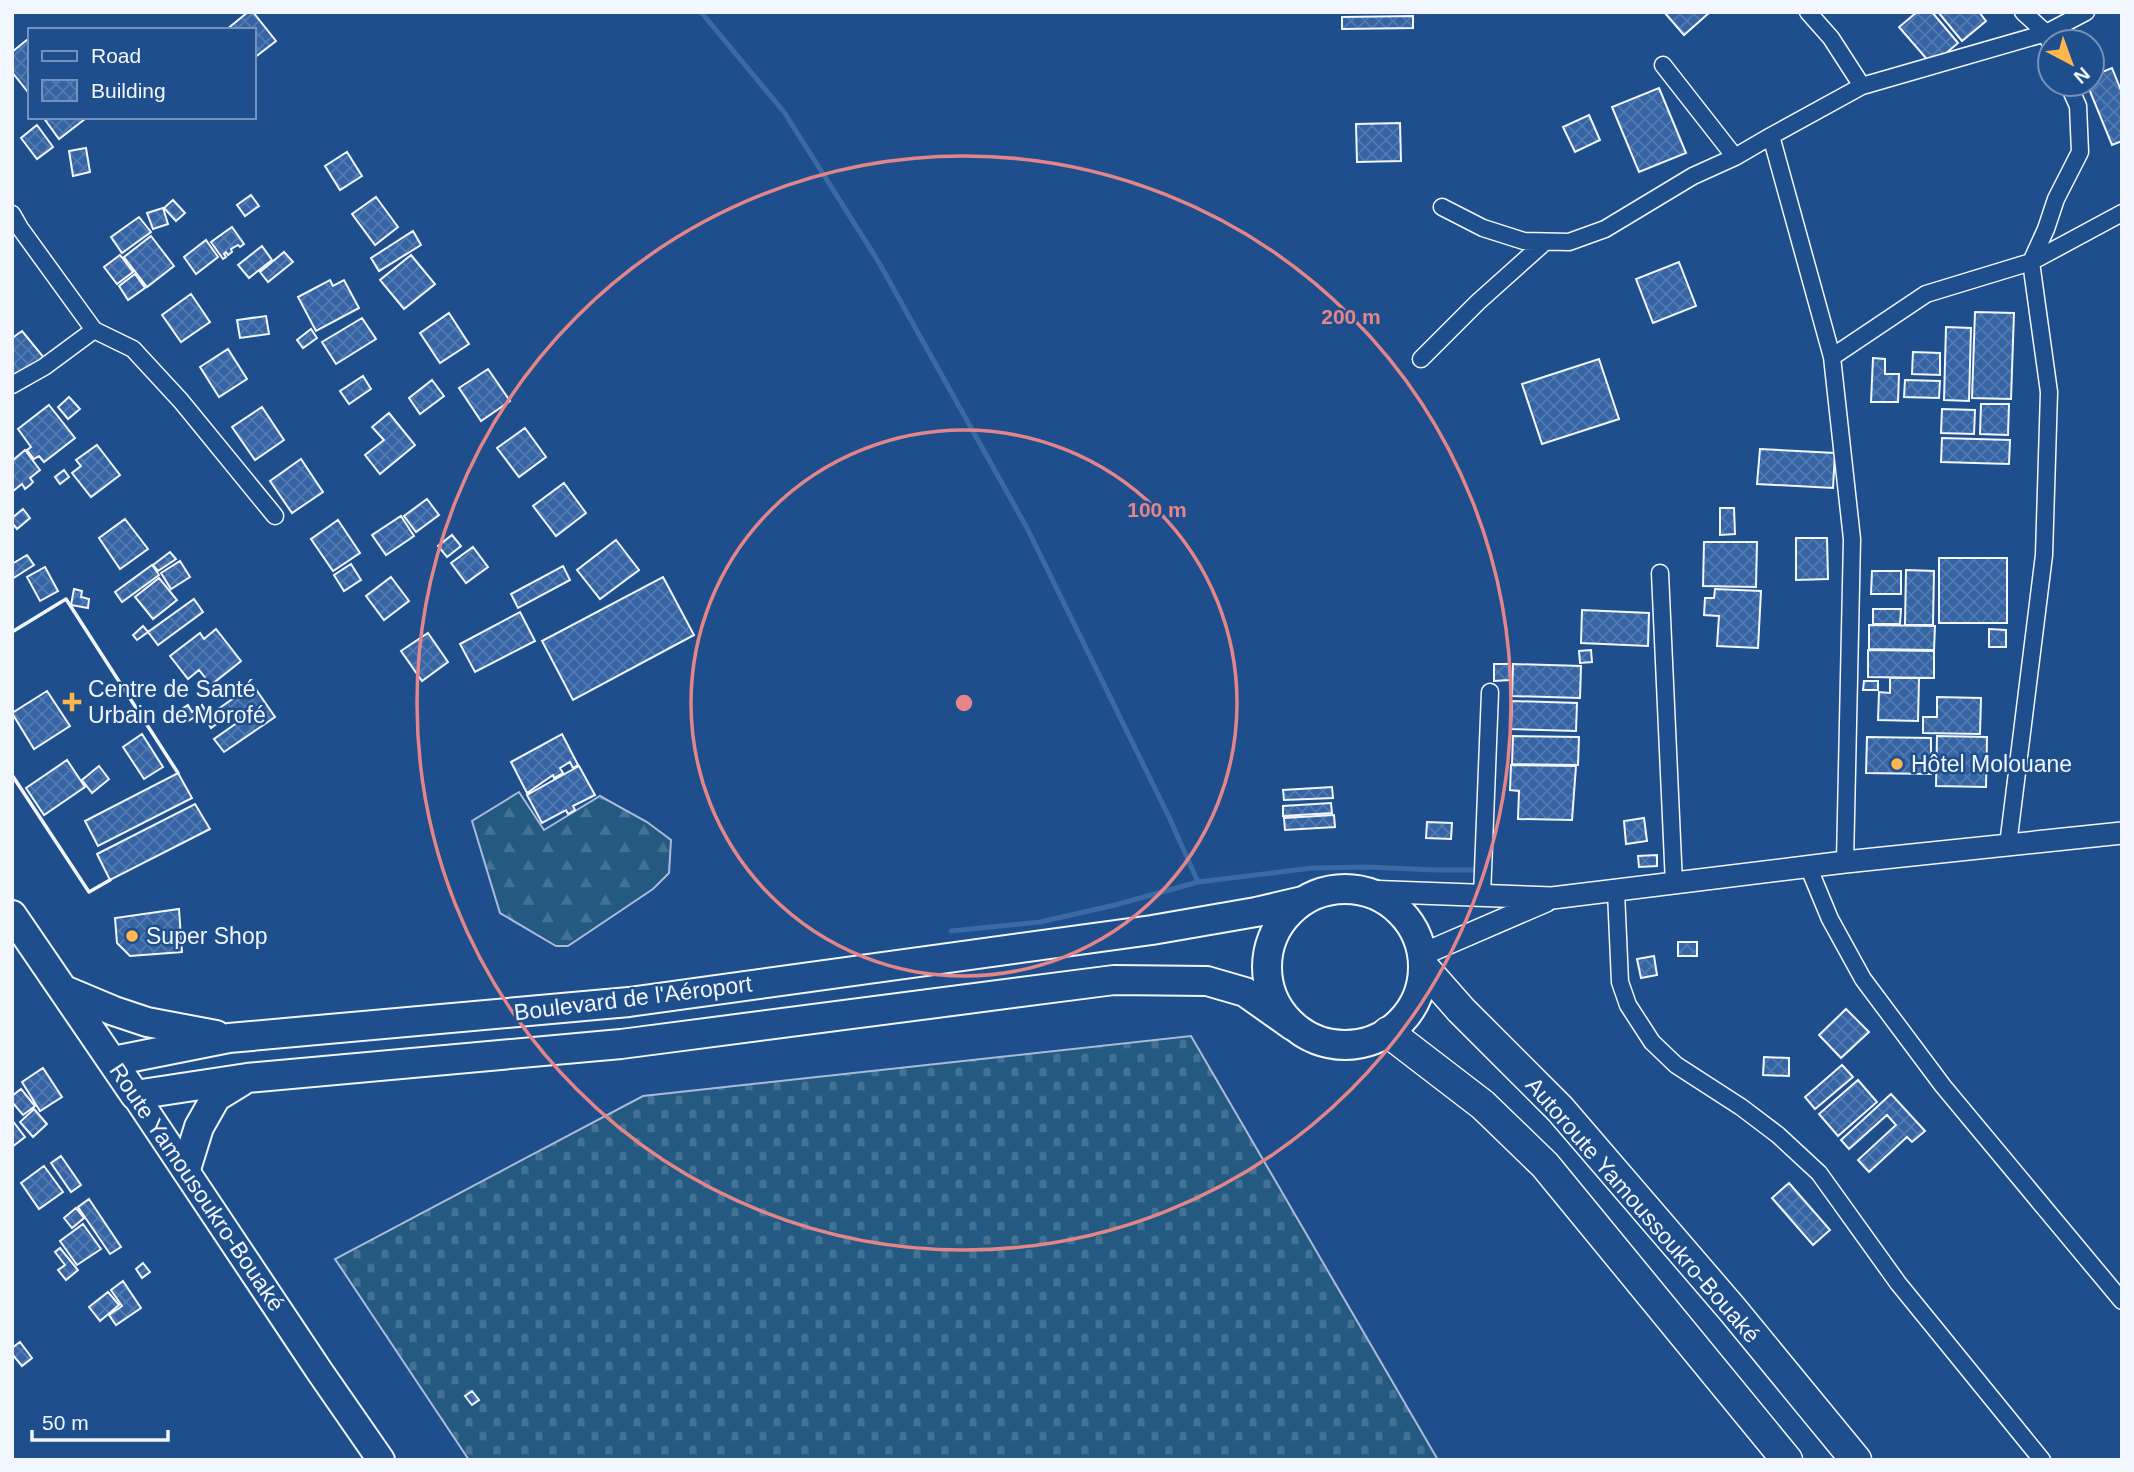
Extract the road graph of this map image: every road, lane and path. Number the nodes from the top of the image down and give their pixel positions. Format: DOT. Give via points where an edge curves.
graph roads {
  1 [pos="1808,12"];
  2 [pos="2023,12"];
  3 [pos="2086,12"];
  4 [pos="2038,28"];
  5 [pos="2063,28"];
  6 [pos="2036,41"];
  7 [pos="1663,65"];
  8 [pos="1862,86"];
  9 [pos="2074,98"];
  10 [pos="1771,136"];
  11 [pos="1735,157"];
  12 [pos="1442,207"];
  13 [pos="2122,213"];
  14 [pos="15,224"];
  15 [pos="1545,242"];
  16 [pos="2031,262"];
  17 [pos="94,330"];
  18 [pos="1832,357"];
  19 [pos="1421,359"];
  20 [pos="12,385"];
  21 [pos="275,516"];
  22 [pos="1660,573"];
  23 [pos="1490,692"];
  24 [pos="2122,833"];
  25 [pos="2008,845"];
  26 [pos="1846,862"];
  27 [pos="1808,866"];
  28 [pos="1674,884"];
  29 [pos="1364,891"];
  30 [pos="1616,892"];
  31 [pos="1482,896"];
  32 [pos="1552,898"];
  33 [pos="1303,901"];
  34 [pos="12,915"];
  35 [pos="1422,961"];
  36 [pos="64,990"];
  37 [pos="1293,1026"];
  38 [pos="1388,1032"];
  39 [pos="229,1038"];
  40 [pos="113,1061"];
  41 [pos="247,1078"];
  42 [pos="135,1095"];
  43 [pos="186,1170"];
  44 [pos="2122,1301"];
  45 [pos="381,1460"];
  46 [pos="1787,1460"];
  47 [pos="1856,1460"];
  48 [pos="2042,1460"];
  1 -- 8 [label="street"];
  2 -- 4 [label="street"];
  3 -- 5 [label="street"];
  6 -- 8 [label="street"];
  7 -- 11 [label="street"];
  8 -- 10 [label="street"];
  9 -- 16 [label="street" via="2080,152"];
  10 -- 11 [label="street"];
  10 -- 18 [label="street"];
  11 -- 15 [label="street" via="1693,176 1605,229 1569,242"];
  12 -- 15 [label="street" via="1483,228 1524,241"];
  13 -- 16 [label="street"];
  14 -- 17 [label="street"];
  15 -- 19 [label="street"];
  16 -- 18 [label="street" via="1926,294"];
  16 -- 25 [label="street" via="2049,392 2045,555"];
  17 -- 20 [label="street"];
  17 -- 21 [label="street" via="133,349"];
  18 -- 26 [label="street" via="1852,540"];
  22 -- 28 [label="street"];
  23 -- 31 [label="street"];
  24 -- 25 [label="street"];
  25 -- 26 [label="street"];
  26 -- 27 [label="street"];
  27 -- 28 [label="street"];
  27 -- 44 [label="street" via="1863,979 1943,1086"];
  28 -- 30 [label="street"];
  29 -- 31 [label="street"];
  29 -- 33 [label="highway" via="1343,888"];
  29 -- 35 [label="highway" via="1388,901 1407,919 1420,942"];
  30 -- 32 [label="street"];
  30 -- 48 [label="street" via="1620,982 1628,1005 1652,1042 1676,1065 1778,1135 1819,1173 1898,1283"];
  31 -- 32 [label="street"];
  32 -- 35 [label="street"];
  33 -- 37 [label="highway" via="1284,917 1266,961 1268,985 1277,1007"];
  33 -- 39 [label="highway, Boulevard de l'Aéroport" via="1152,930 629,1002"];
  34 -- 36 [label="highway, Route Yamousoukro-Bouaké"];
  35 -- 38 [label="highway" via="1419,993 1407,1015"];
  35 -- 47 [label="highway, Autoroute Yamoussoukro-Bouaké" via="1461,1010 1560,1109"];
  36 -- 39 [label="highway" via="147,1022"];
  36 -- 40 [label="highway, Route Yamousoukro-Bouaké"];
  37 -- 38 [label="highway" via="1314,1040 1339,1045 1365,1043"];
  37 -- 41 [label="highway, Boulevard de l'Aéroport" via="1245,992 1207,981 1114,980 621,1044"];
  38 -- 46 [label="highway, Autoroute Yamoussoukro-Bouaké" via="1483,1105 1545,1165"];
  39 -- 40 [label="highway, Boulevard de l'Aéroport"];
  40 -- 42 [label="highway, Route Yamousoukro-Bouaké"];
  41 -- 42 [label="highway, Boulevard de l'Aéroport"];
  41 -- 43 [label="highway" via="216,1097"];
  42 -- 43 [label="main road, Route Yamousoukro-Bouaké"];
  43 -- 45 [label="main road, Route Yamousoukro-Bouaké"];
}
